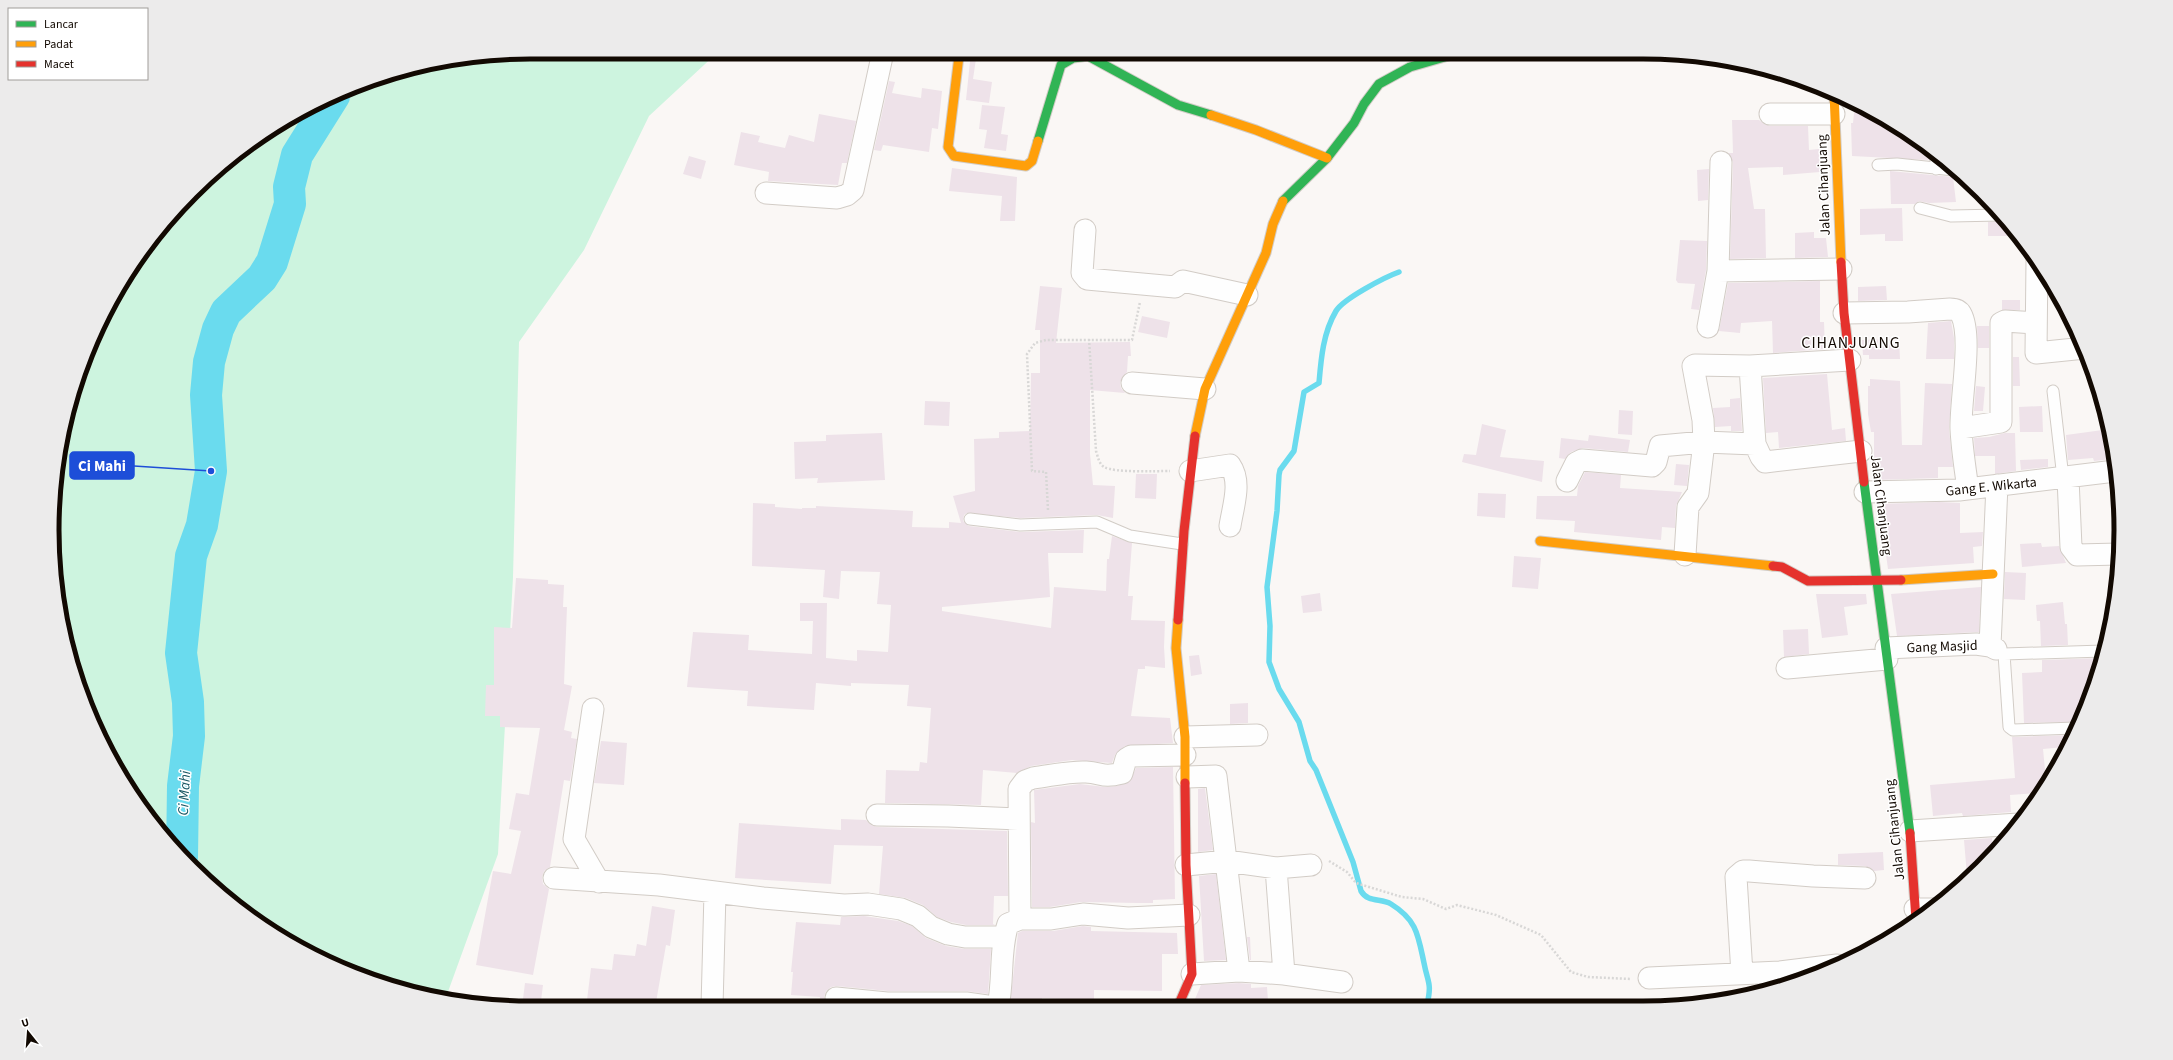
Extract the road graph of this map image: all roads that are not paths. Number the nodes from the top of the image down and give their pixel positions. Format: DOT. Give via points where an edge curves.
graph roads {
  1 [pos="881,59"];
  2 [pos="959,59"];
  3 [pos="1068,59"];
  4 [pos="1094,59"];
  5 [pos="1438,59"];
  6 [pos="1834,100"];
  7 [pos="1770,114"];
  8 [pos="1834,114"];
  9 [pos="1327,158"];
  10 [pos="1936,161"];
  11 [pos="1721,162"];
  12 [pos="1878,165"];
  13 [pos="1936,169"];
  14 [pos="1946,170"];
  15 [pos="766,193"];
  16 [pos="1920,208"];
  17 [pos="1993,215"];
  18 [pos="1085,230"];
  19 [pos="1841,269"];
  20 [pos="1718,271"];
  21 [pos="2037,271"];
  22 [pos="1247,294"];
  23 [pos="1844,313"];
  24 [pos="2036,323"];
  25 [pos="1708,328"];
  26 [pos="2077,349"];
  27 [pos="1850,360"];
  28 [pos="1750,366"];
  29 [pos="1132,384"];
  30 [pos="1205,389"];
  31 [pos="2053,392"];
  32 [pos="1961,428"];
  33 [pos="1704,442"];
  34 [pos="1755,444"];
  35 [pos="1861,451"];
  36 [pos="1190,471"];
  37 [pos="2110,472"];
  38 [pos="2066,478"];
  39 [pos="1567,481"];
  40 [pos="1997,486"];
  41 [pos="1968,489"];
  42 [pos="1865,492"];
  43 [pos="970,519"];
  44 [pos="1230,526"];
  45 [pos="1540,541"];
  46 [pos="1182,544"];
  47 [pos="2113,554"];
  48 [pos="1685,555"];
  49 [pos="1993,574"];
  50 [pos="1878,582"];
  51 [pos="1997,650"];
  52 [pos="2098,651"];
  53 [pos="1886,654"];
  54 [pos="1787,668"];
  55 [pos="593,709"];
  56 [pos="2070,728"];
  57 [pos="1256,735"];
  58 [pos="1185,746"];
  59 [pos="1187,777"];
  60 [pos="877,815"];
  61 [pos="1019,819"];
  62 [pos="2011,825"];
  63 [pos="1910,831"];
  64 [pos="1227,861"];
  65 [pos="1186,865"];
  66 [pos="1311,865"];
  67 [pos="1276,868"];
  68 [pos="554,878"];
  69 [pos="1866,878"];
  70 [pos="599,882"];
  71 [pos="715,892"];
  72 [pos="1922,910"];
  73 [pos="1189,915"];
  74 [pos="1020,920"];
  75 [pos="1003,937"];
  76 [pos="1818,967"];
  77 [pos="1239,971"];
  78 [pos="1192,974"];
  79 [pos="1284,974"];
  80 [pos="1742,974"];
  81 [pos="1649,978"];
  82 [pos="1342,982"];
  83 [pos="836,998"];
  84 [pos="712,1001"];
  85 [pos="867,1001"];
  86 [pos="999,1001"];
  87 [pos="1180,1001"];
  1 -- 15 [label="street" via="853,190 847,196 837,198"];
  2 -- 3 [label="street" via="948,147 954,156 1026,166 1032,162 1061,65"];
  4 -- 9 [label="street" via="1178,105 1256,130"];
  5 -- 9 [label="street" via="1410,67 1379,84"];
  6 -- 8 [label="street, Jalan Cihanjuang"];
  7 -- 8 [label="street"];
  8 -- 19 [label="street, Jalan Cihanjuang"];
  9 -- 22 [label="street" via="1284,198 1273,224 1266,253"];
  10 -- 13 [label="lane"];
  11 -- 20 [label="street"];
  12 -- 13 [label="lane"];
  13 -- 14 [label="lane"];
  16 -- 17 [label="lane" via="1951,216"];
  18 -- 22 [label="street" via="1082,274 1087,279 1175,287 1183,280"];
  19 -- 20 [label="street"];
  19 -- 23 [label="street, Jalan Cihanjuang"];
  20 -- 25 [label="street"];
  21 -- 24 [label="street"];
  22 -- 30 [label="street"];
  23 -- 27 [label="street, Jalan Cihanjuang"];
  23 -- 32 [label="street" via="1908,312 1950,308 1960,312 1966,357"];
  24 -- 26 [label="street" via="2036,353"];
  24 -- 32 [label="street" via="2001,323 2001,422"];
  27 -- 28 [label="street"];
  27 -- 35 [label="street, Jalan Cihanjuang"];
  28 -- 33 [label="street" via="1693,366 1703,420"];
  28 -- 34 [label="street"];
  29 -- 30 [label="street"];
  30 -- 36 [label="street"];
  31 -- 38 [label="lane"];
  32 -- 41 [label="street"];
  33 -- 34 [label="street"];
  33 -- 39 [label="street" via="1660,446 1656,462 1652,466 1582,460 1576,463"];
  33 -- 48 [label="street" via="1698,493 1688,507"];
  34 -- 35 [label="street" via="1765,462"];
  35 -- 42 [label="street, Jalan Cihanjuang"];
  36 -- 44 [label="street" via="1230,465 1236,473 1237,482"];
  36 -- 46 [label="street"];
  37 -- 38 [label="street, Gang E. Wikarta"];
  38 -- 40 [label="street, Gang E. Wikarta"];
  38 -- 47 [label="street" via="2071,547 2074,553"];
  40 -- 41 [label="street, Gang E. Wikarta"];
  40 -- 49 [label="street"];
  41 -- 42 [label="street, Gang E. Wikarta"];
  42 -- 50 [label="street, Jalan Cihanjuang"];
  43 -- 46 [label="lane" via="1020,525 1097,522 1130,536"];
  45 -- 48 [label="street"];
  46 -- 58 [label="street" via="1176,648"];
  48 -- 50 [label="street" via="1782,567 1808,581"];
  49 -- 50 [label="street"];
  49 -- 51 [label="street"];
  50 -- 53 [label="street, Jalan Cihanjuang"];
  51 -- 52 [label="lane"];
  51 -- 53 [label="street, Gang Masjid" via="1976,644"];
  51 -- 56 [label="lane" via="2009,727 2013,730"];
  53 -- 54 [label="street, Gang Masjid"];
  53 -- 63 [label="street, Jalan Cihanjuang"];
  55 -- 70 [label="street" via="574,839"];
  57 -- 58 [label="street"];
  58 -- 59 [label="street"];
  58 -- 61 [label="street" via="1131,756 1126,759 1122,773 1111,776 1086,772 1025,781 1019,789"];
  59 -- 64 [label="street" via="1216,776"];
  59 -- 65 [label="street"];
  60 -- 61 [label="street"];
  61 -- 74 [label="street"];
  62 -- 63 [label="street"];
  63 -- 72 [label="street, Jalan Cihanjuang"];
  64 -- 65 [label="street"];
  64 -- 67 [label="street"];
  64 -- 77 [label="street"];
  65 -- 73 [label="street"];
  66 -- 67 [label="street"];
  67 -- 79 [label="street"];
  68 -- 70 [label="street"];
  69 -- 80 [label="street" via="1749,871 1739,874 1736,878"];
  70 -- 71 [label="street" via="632,882"];
  71 -- 75 [label="street" via="844,905 868,904 900,909 918,916 931,927 948,934 965,937"];
  71 -- 84 [label="street"];
  73 -- 74 [label="street" via="1128,918 1083,914"];
  73 -- 78 [label="street"];
  74 -- 75 [label="street" via="1008,924"];
  75 -- 86 [label="street"];
  76 -- 80 [label="street"];
  77 -- 78 [label="street"];
  77 -- 79 [label="street"];
  78 -- 87 [label="street"];
  79 -- 82 [label="street"];
  80 -- 81 [label="street"];
  83 -- 85 [label="street"];
}
